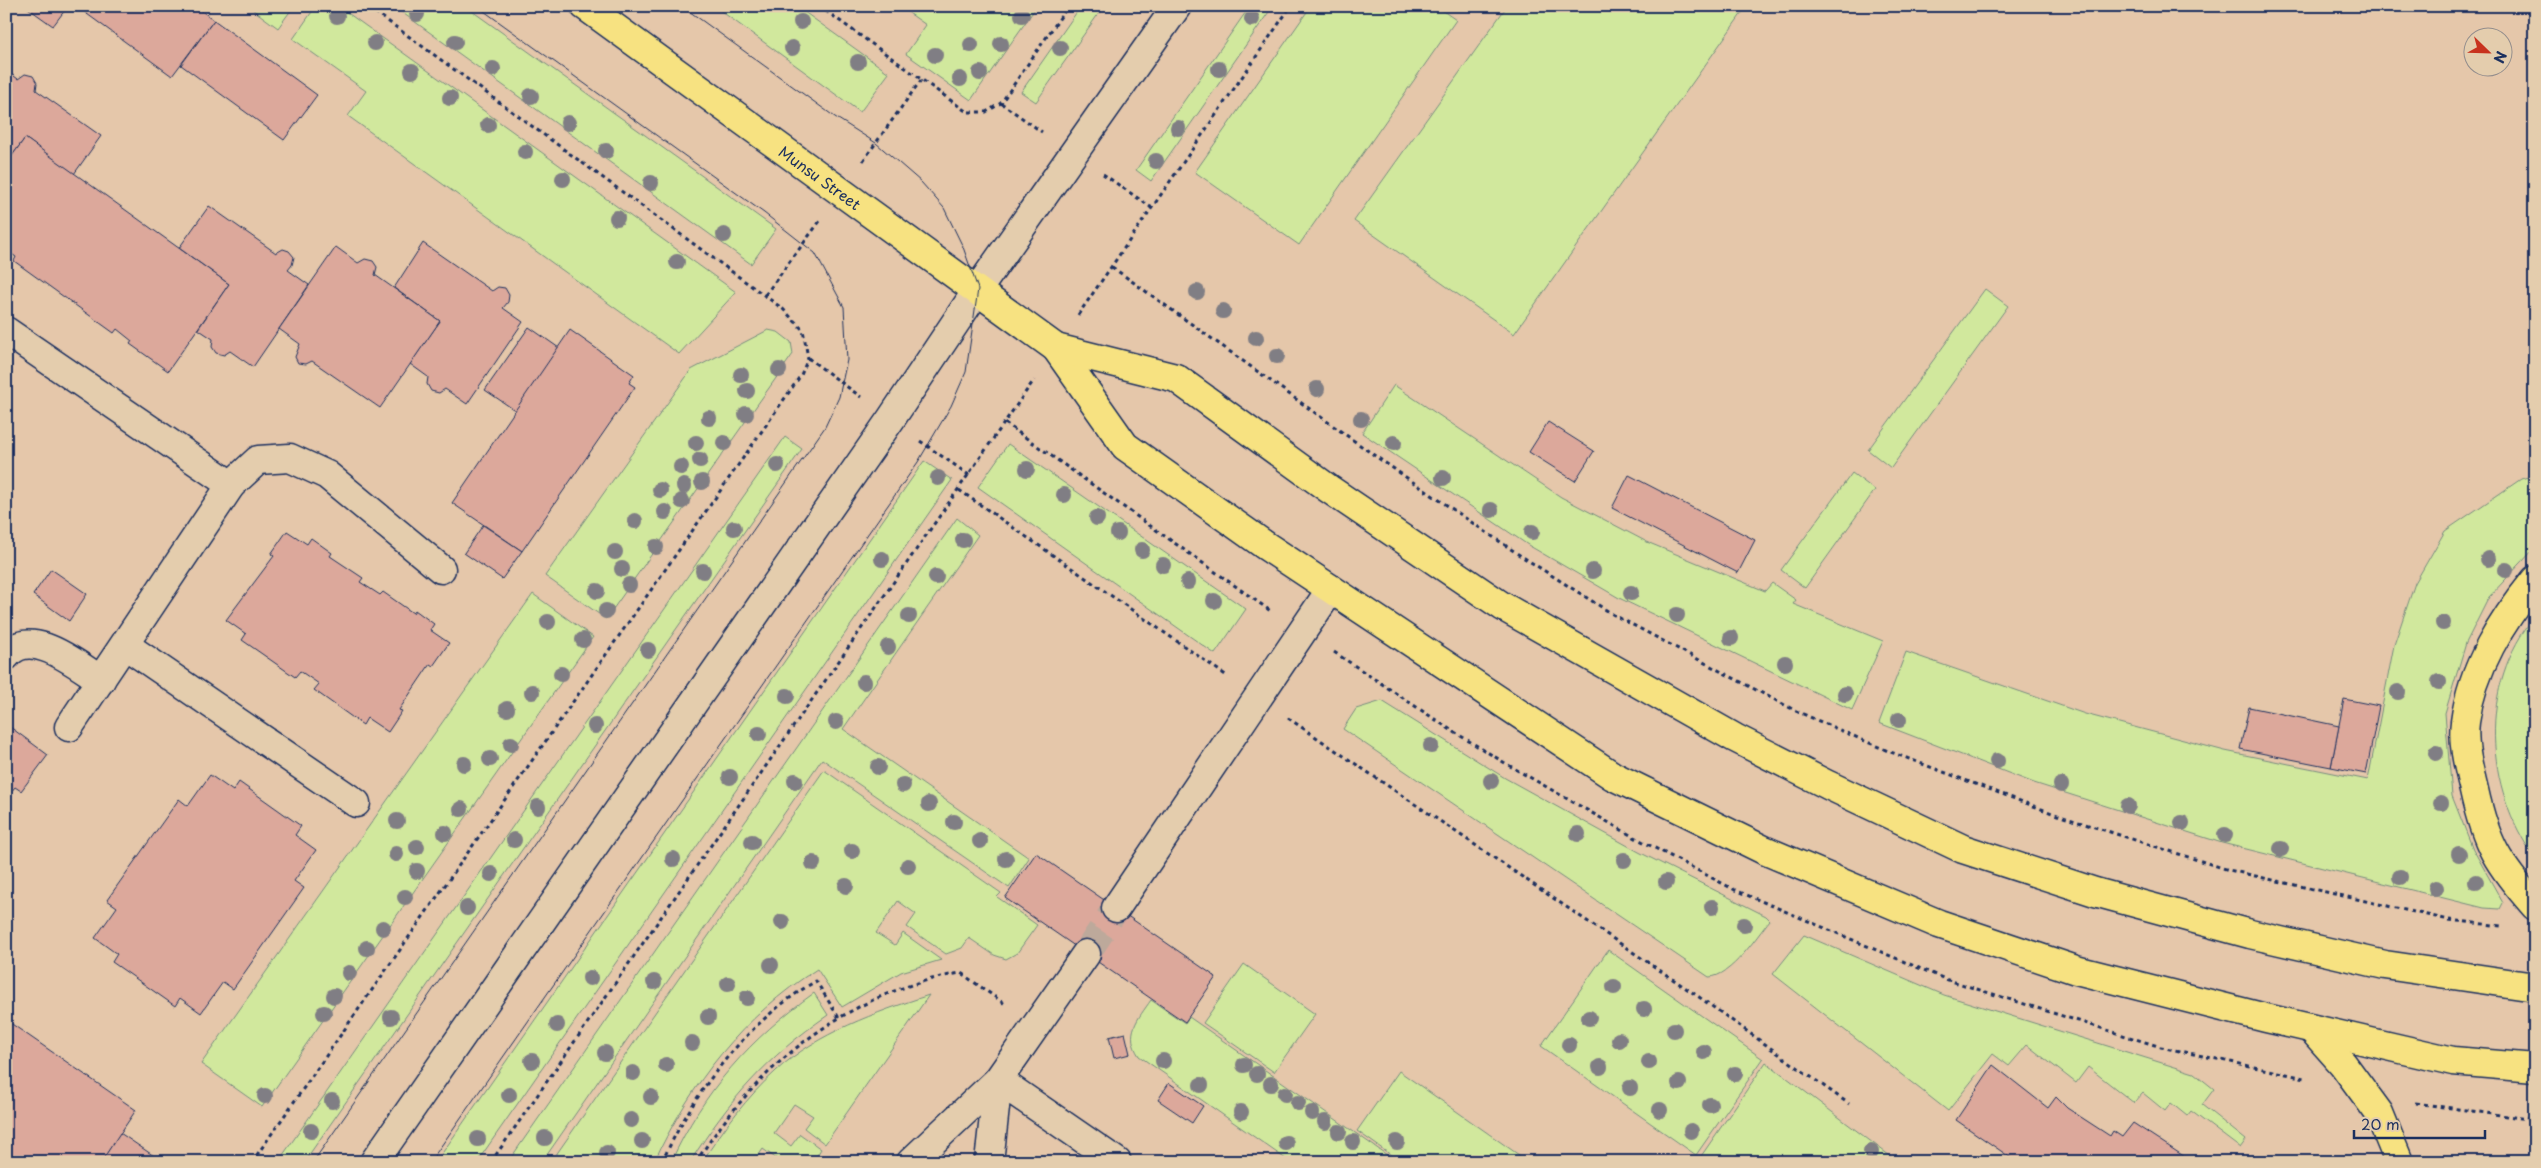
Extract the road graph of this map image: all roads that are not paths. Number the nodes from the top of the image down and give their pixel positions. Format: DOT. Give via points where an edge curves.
graph roads {
  1 [pos="586,6"];
  2 [pos="1177,6"];
  3 [pos="978,289"];
  4 [pos="6,330"];
  5 [pos="1056,348"];
  6 [pos="231,485"];
  7 [pos="441,569"];
  8 [pos="2535,580"];
  9 [pos="1331,589"];
  10 [pos="125,645"];
  11 [pos="6,656"];
  12 [pos="101,680"];
  13 [pos="69,727"];
  14 [pos="356,803"];
  15 [pos="2535,906"];
  16 [pos="1116,908"];
  17 [pos="1086,954"];
  18 [pos="2535,987"];
  19 [pos="2312,1029"];
  20 [pos="2535,1068"];
  21 [pos="998,1080"];
  22 [pos="374,1162"];
  23 [pos="911,1162"];
  24 [pos="989,1162"];
  25 [pos="1117,1162"];
  26 [pos="2399,1162"];
  1 -- 3 [label="main road, Munsu Street"];
  2 -- 3 [label="street"];
  3 -- 5 [label="main road, Munsu Street"];
  3 -- 22 [label="street" via="891,420"];
  4 -- 6 [label="street"];
  5 -- 9 [label="main road" via="1125,446"];
  5 -- 18 [label="main road" via="1176,378 1329,489 1502,606 1735,738 1963,849 2095,892 2250,934 2385,965"];
  6 -- 7 [label="street" via="258,460 290,458 327,475"];
  6 -- 10 [label="street"];
  8 -- 15 [label="main road" via="2512,608 2486,653 2473,686 2465,724 2468,763 2486,837 2505,872"];
  9 -- 16 [label="street"];
  9 -- 19 [label="main road" via="1613,776 1764,850 1939,924 2076,970"];
  10 -- 12 [label="street"];
  10 -- 14 [label="street"];
  11 -- 12 [label="street" via="11,649 28,644 43,645"];
  12 -- 13 [label="street"];
  17 -- 21 [label="street"];
  19 -- 20 [label="main road" via="2453,1061"];
  19 -- 26 [label="main road" via="2379,1113"];
  21 -- 23 [label="street"];
  21 -- 24 [label="street"];
  21 -- 25 [label="street"];
}
